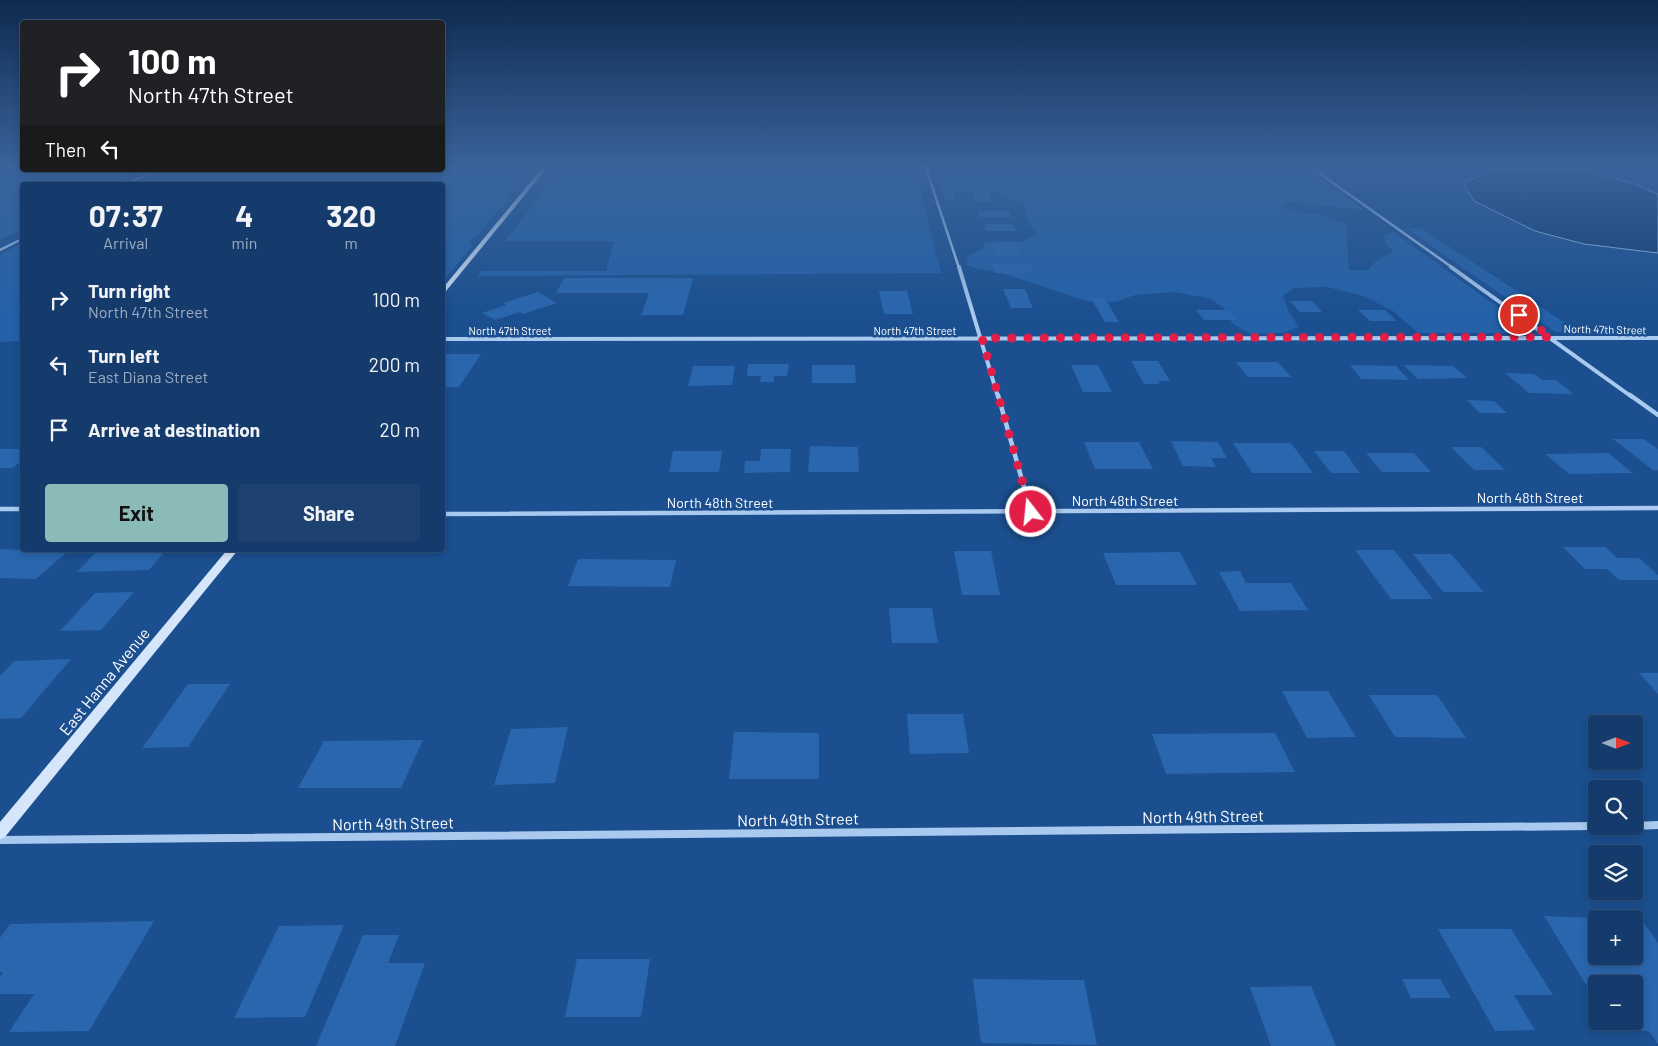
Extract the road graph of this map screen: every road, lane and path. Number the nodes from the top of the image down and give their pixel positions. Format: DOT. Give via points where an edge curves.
graph roads {
  1 [pos="505,217"];
  2 [pos="942,217"];
  3 [pos="1381,217"];
  4 [pos="20,240"];
  5 [pos="0,250"];
  6 [pos="445,290"];
  7 [pos="1551,337"];
  8 [pos="982,338"];
  9 [pos="1658,338"];
  10 [pos="445,339"];
  11 [pos="1658,414"];
  12 [pos="1658,508"];
  13 [pos="0,509"];
  14 [pos="20,509"];
  15 [pos="1031,512"];
  16 [pos="445,514"];
  17 [pos="231,552"];
  18 [pos="1588,826"];
  19 [pos="1643,826"];
  20 [pos="1658,826"];
  21 [pos="0,833"];
  22 [pos="0,840"];
  1 -- 6 [label="street"];
  2 -- 8 [label="street"];
  3 -- 7 [label="street"];
  4 -- 5 [label="street"];
  7 -- 8 [label="street, North 47th Street"];
  7 -- 9 [label="street, North 47th Street"];
  7 -- 11 [label="street"];
  8 -- 10 [label="street, North 47th Street"];
  8 -- 15 [label="street"];
  12 -- 15 [label="street, North 48th Street"];
  13 -- 14 [label="street"];
  15 -- 16 [label="street, North 48th Street"];
  17 -- 21 [label="street, East Hanna Avenue"];
  18 -- 22 [label="street, North 49th Street"];
  19 -- 20 [label="street"];
}
